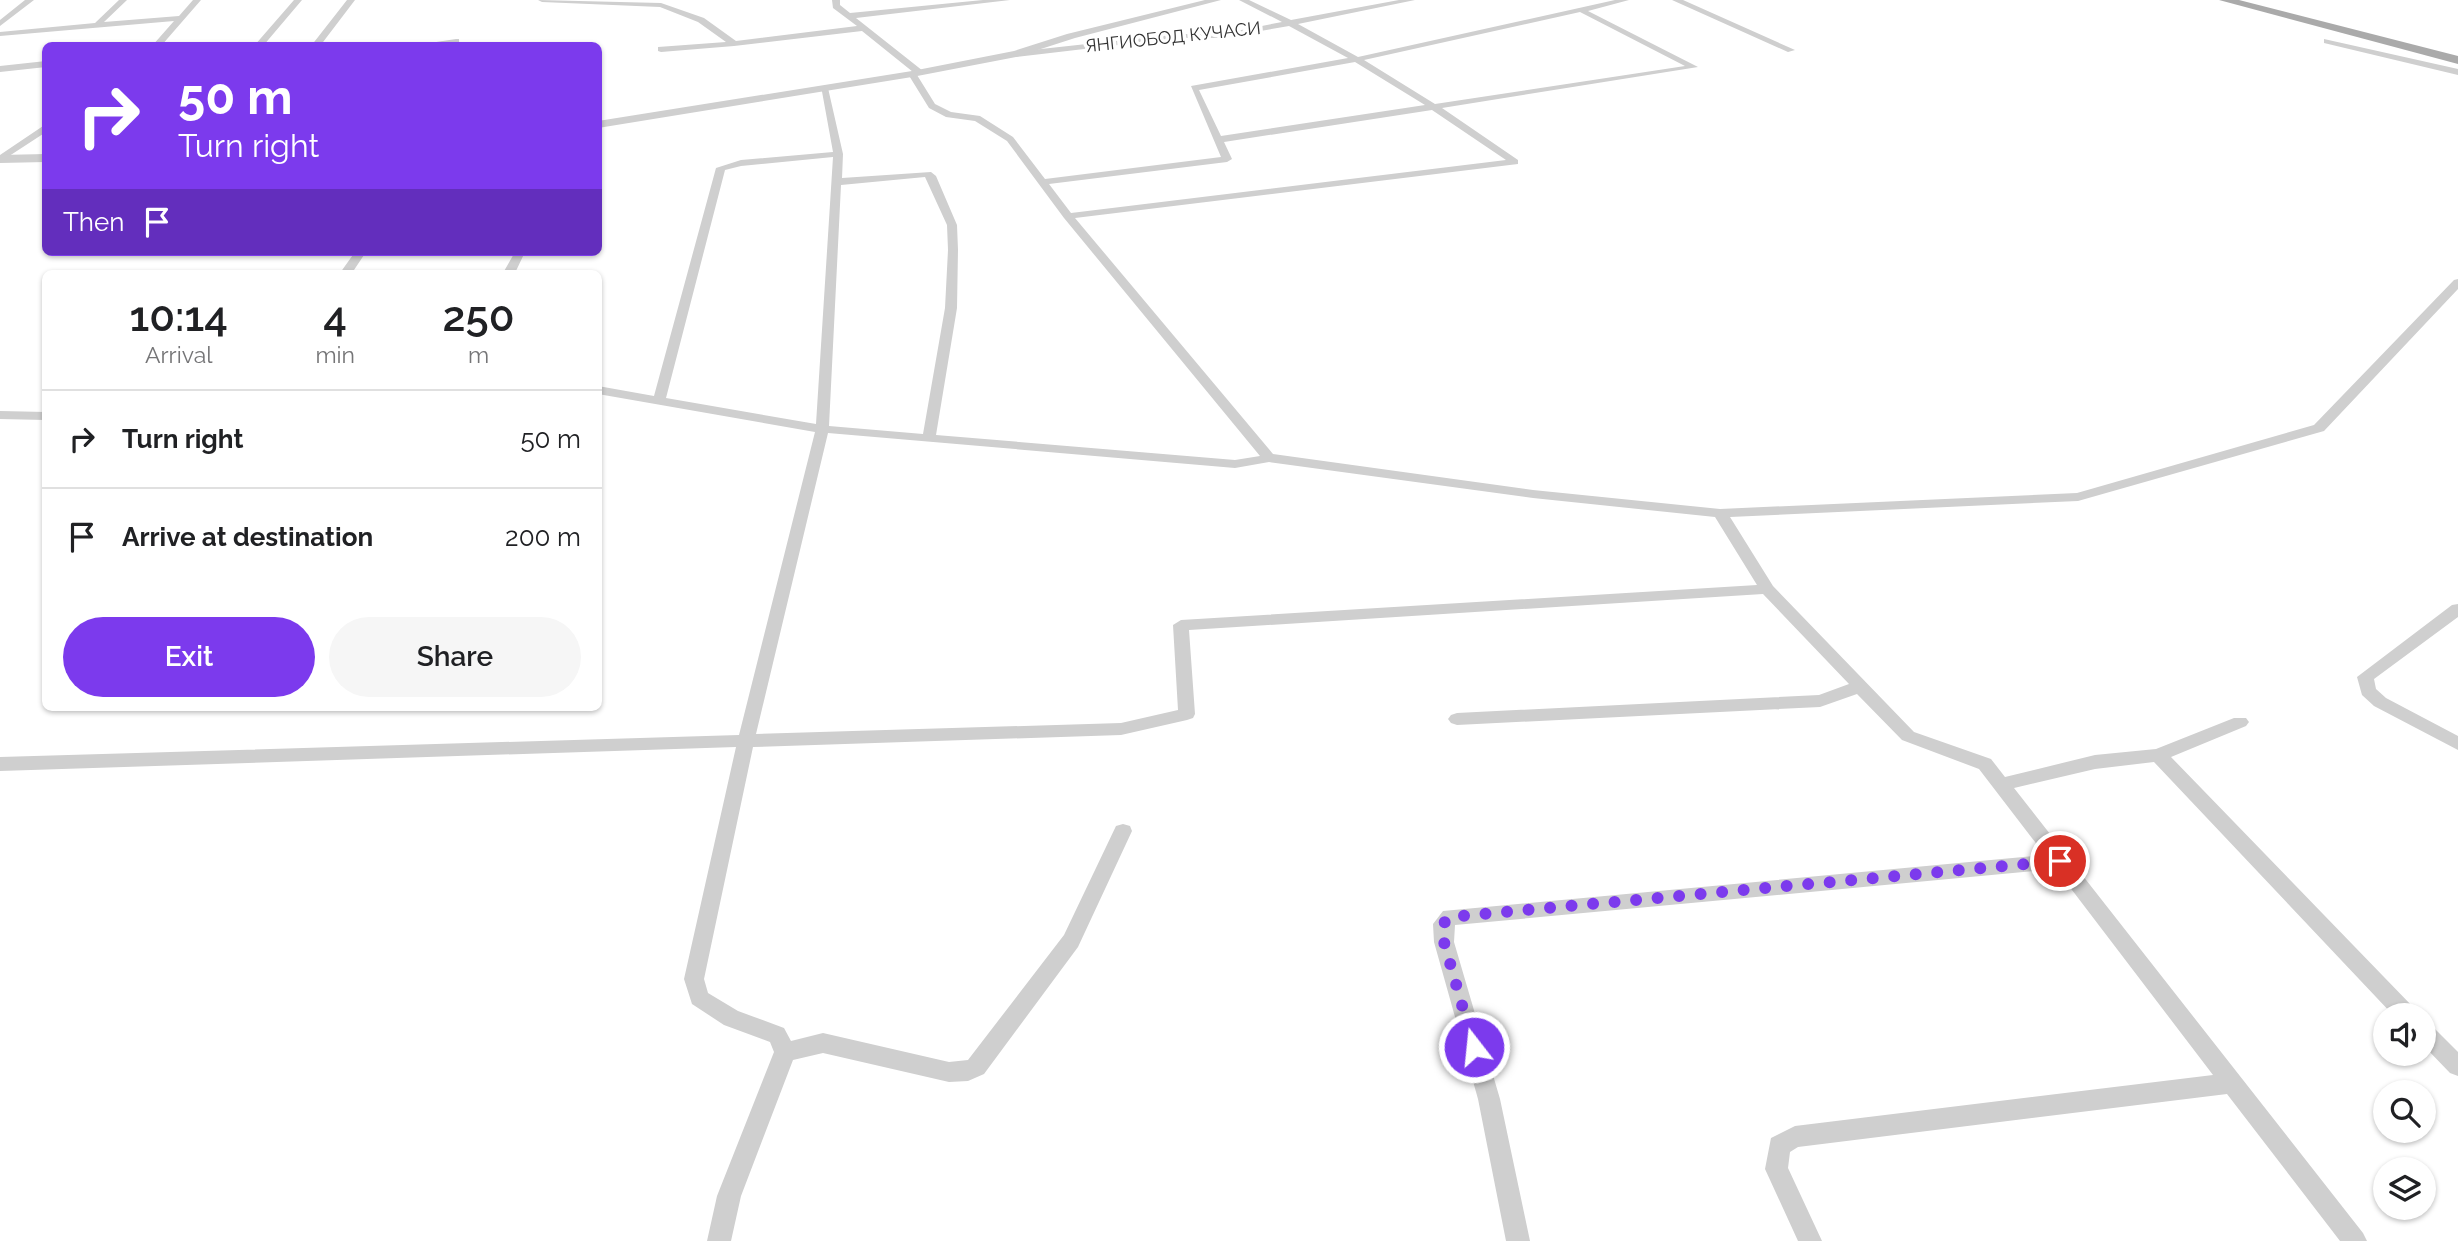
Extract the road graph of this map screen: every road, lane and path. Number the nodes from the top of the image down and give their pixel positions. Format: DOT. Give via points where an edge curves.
graph roads {
  1 [pos="30,0"];
  2 [pos="123,0"];
  3 [pos="197,0"];
  4 [pos="298,0"];
  5 [pos="351,0"];
  6 [pos="542,0"];
  7 [pos="836,0"];
  8 [pos="1006,0"];
  9 [pos="1216,0"];
  10 [pos="1243,0"];
  11 [pos="1411,0"];
  12 [pos="1625,0"];
  13 [pos="1676,0"];
  14 [pos="2225,0"];
  15 [pos="616,1"];
  16 [pos="1581,10"];
  17 [pos="848,16"];
  18 [pos="181,18"];
  19 [pos="1293,23"];
  20 [pos="0,24"];
  21 [pos="98,24"];
  22 [pos="864,28"];
  23 [pos="0,34"];
  24 [pos="456,41"];
  25 [pos="2327,41"];
  26 [pos="160,42"];
  27 [pos="261,42"];
  28 [pos="318,42"];
  29 [pos="448,42"];
  30 [pos="734,44"];
  31 [pos="661,49"];
  32 [pos="1791,50"];
  33 [pos="1016,54"];
  34 [pos="1359,59"];
  35 [pos="2458,60"];
  36 [pos="42,64"];
  37 [pos="0,69"];
  38 [pos="2458,72"];
  39 [pos="916,74"];
  40 [pos="824,88"];
  41 [pos="1437,108"];
  42 [pos="602,124"];
  43 [pos="42,130"];
  44 [pos="1217,140"];
  45 [pos="838,154"];
  46 [pos="42,158"];
  47 [pos="0,159"];
  48 [pos="836,182"];
  49 [pos="1045,182"];
  50 [pos="1068,216"];
  51 [pos="2458,282"];
  52 [pos="602,391"];
  53 [pos="659,401"];
  54 [pos="0,415"];
  55 [pos="42,416"];
  56 [pos="822,429"];
  57 [pos="929,438"];
  58 [pos="1269,458"];
  59 [pos="1720,513"];
  60 [pos="1767,589"];
  61 [pos="2458,609"];
  62 [pos="1861,686"];
  63 [pos="1457,719"];
  64 [pos="2240,722"];
  65 [pos="746,740"];
  66 [pos="2458,744"];
  67 [pos="2158,755"];
  68 [pos="0,764"];
  69 [pos="2001,785"];
  70 [pos="1123,831"];
  71 [pos="2060,861"];
  72 [pos="2396,1003"];
  73 [pos="2436,1044"];
  74 [pos="785,1052"];
  75 [pos="2458,1066"];
  76 [pos="2233,1083"];
  77 [pos="719,1241"];
  78 [pos="1518,1241"];
  79 [pos="1810,1241"];
  80 [pos="2355,1241"];
  1 -- 20 [label="street"];
  2 -- 21 [label="street"];
  3 -- 18 [label="street"];
  4 -- 27 [label="street"];
  5 -- 28 [label="street"];
  6 -- 15 [label="street"];
  7 -- 17 [label="street" via="836,6"];
  8 -- 17 [label="street"];
  9 -- 33 [label="street, ЯНГИОБОД КУЧАСИ"];
  10 -- 19 [label="street"];
  11 -- 19 [label="street, ЯНГИОБОД КУЧАСИ"];
  12 -- 16 [label="street"];
  13 -- 32 [label="street"];
  14 -- 35 [label="main road"];
  15 -- 30 [label="street" via="661,5 701,20"];
  16 -- 34 [label="street"];
  16 -- 41 [label="street" via="1694,67"];
  17 -- 22 [label="street"];
  18 -- 21 [label="street"];
  18 -- 26 [label="street"];
  19 -- 33 [label="street, ЯНГИОБОД КУЧАСИ" via="1222,36 1178,36"];
  19 -- 34 [label="street"];
  21 -- 23 [label="street"];
  22 -- 30 [label="street"];
  22 -- 39 [label="street"];
  24 -- 29 [label="street"];
  25 -- 38 [label="street"];
  30 -- 31 [label="street"];
  33 -- 39 [label="street, ЯНГИОБОД КУЧАСИ"];
  34 -- 41 [label="street"];
  34 -- 44 [label="street" via="1194,88"];
  36 -- 37 [label="street"];
  39 -- 40 [label="street, ЯНГИОБОД КУЧАСИ"];
  39 -- 49 [label="street" via="932,106 949,115 977,118 1010,139"];
  40 -- 42 [label="street, ЯНГИОБОД КУЧАСИ"];
  40 -- 45 [label="street"];
  41 -- 44 [label="street"];
  41 -- 50 [label="street" via="1515,162"];
  43 -- 47 [label="street"];
  44 -- 49 [label="street" via="1227,159"];
  45 -- 48 [label="street"];
  45 -- 53 [label="street" via="721,168"];
  46 -- 47 [label="street"];
  48 -- 56 [label="street"];
  48 -- 57 [label="street" via="927,174 952,225 951,308"];
  49 -- 50 [label="street"];
  50 -- 58 [label="street"];
  51 -- 59 [label="street" via="2319,428 2078,497"];
  52 -- 53 [label="street"];
  53 -- 56 [label="street"];
  54 -- 55 [label="street"];
  56 -- 57 [label="street"];
  56 -- 65 [label="street"];
  57 -- 58 [label="street" via="1235,464"];
  58 -- 59 [label="street" via="1533,494"];
  59 -- 60 [label="street"];
  60 -- 62 [label="street"];
  60 -- 65 [label="street" via="1181,625 1187,714 1121,729"];
  61 -- 66 [label="street" via="2365,677 2368,691 2380,702"];
  62 -- 63 [label="street" via="1820,701"];
  62 -- 69 [label="street" via="1908,736 1985,764"];
  64 -- 67 [label="street"];
  65 -- 68 [label="street"];
  65 -- 74 [label="street" via="694,979 699,998 731,1018 777,1035"];
  67 -- 69 [label="street" via="2095,762"];
  67 -- 72 [label="street"];
  69 -- 71 [label="street"];
  70 -- 74 [label="street" via="1071,941 976,1067 949,1072 823,1043"];
  71 -- 76 [label="street"];
  71 -- 78 [label="street" via="1450,917 1443,924 1444,942 1489,1099"];
  73 -- 75 [label="street"];
  74 -- 77 [label="street" via="729,1196"];
  76 -- 79 [label="street" via="1795,1137 1779,1146 1776,1169"];
  76 -- 80 [label="street"];
}
